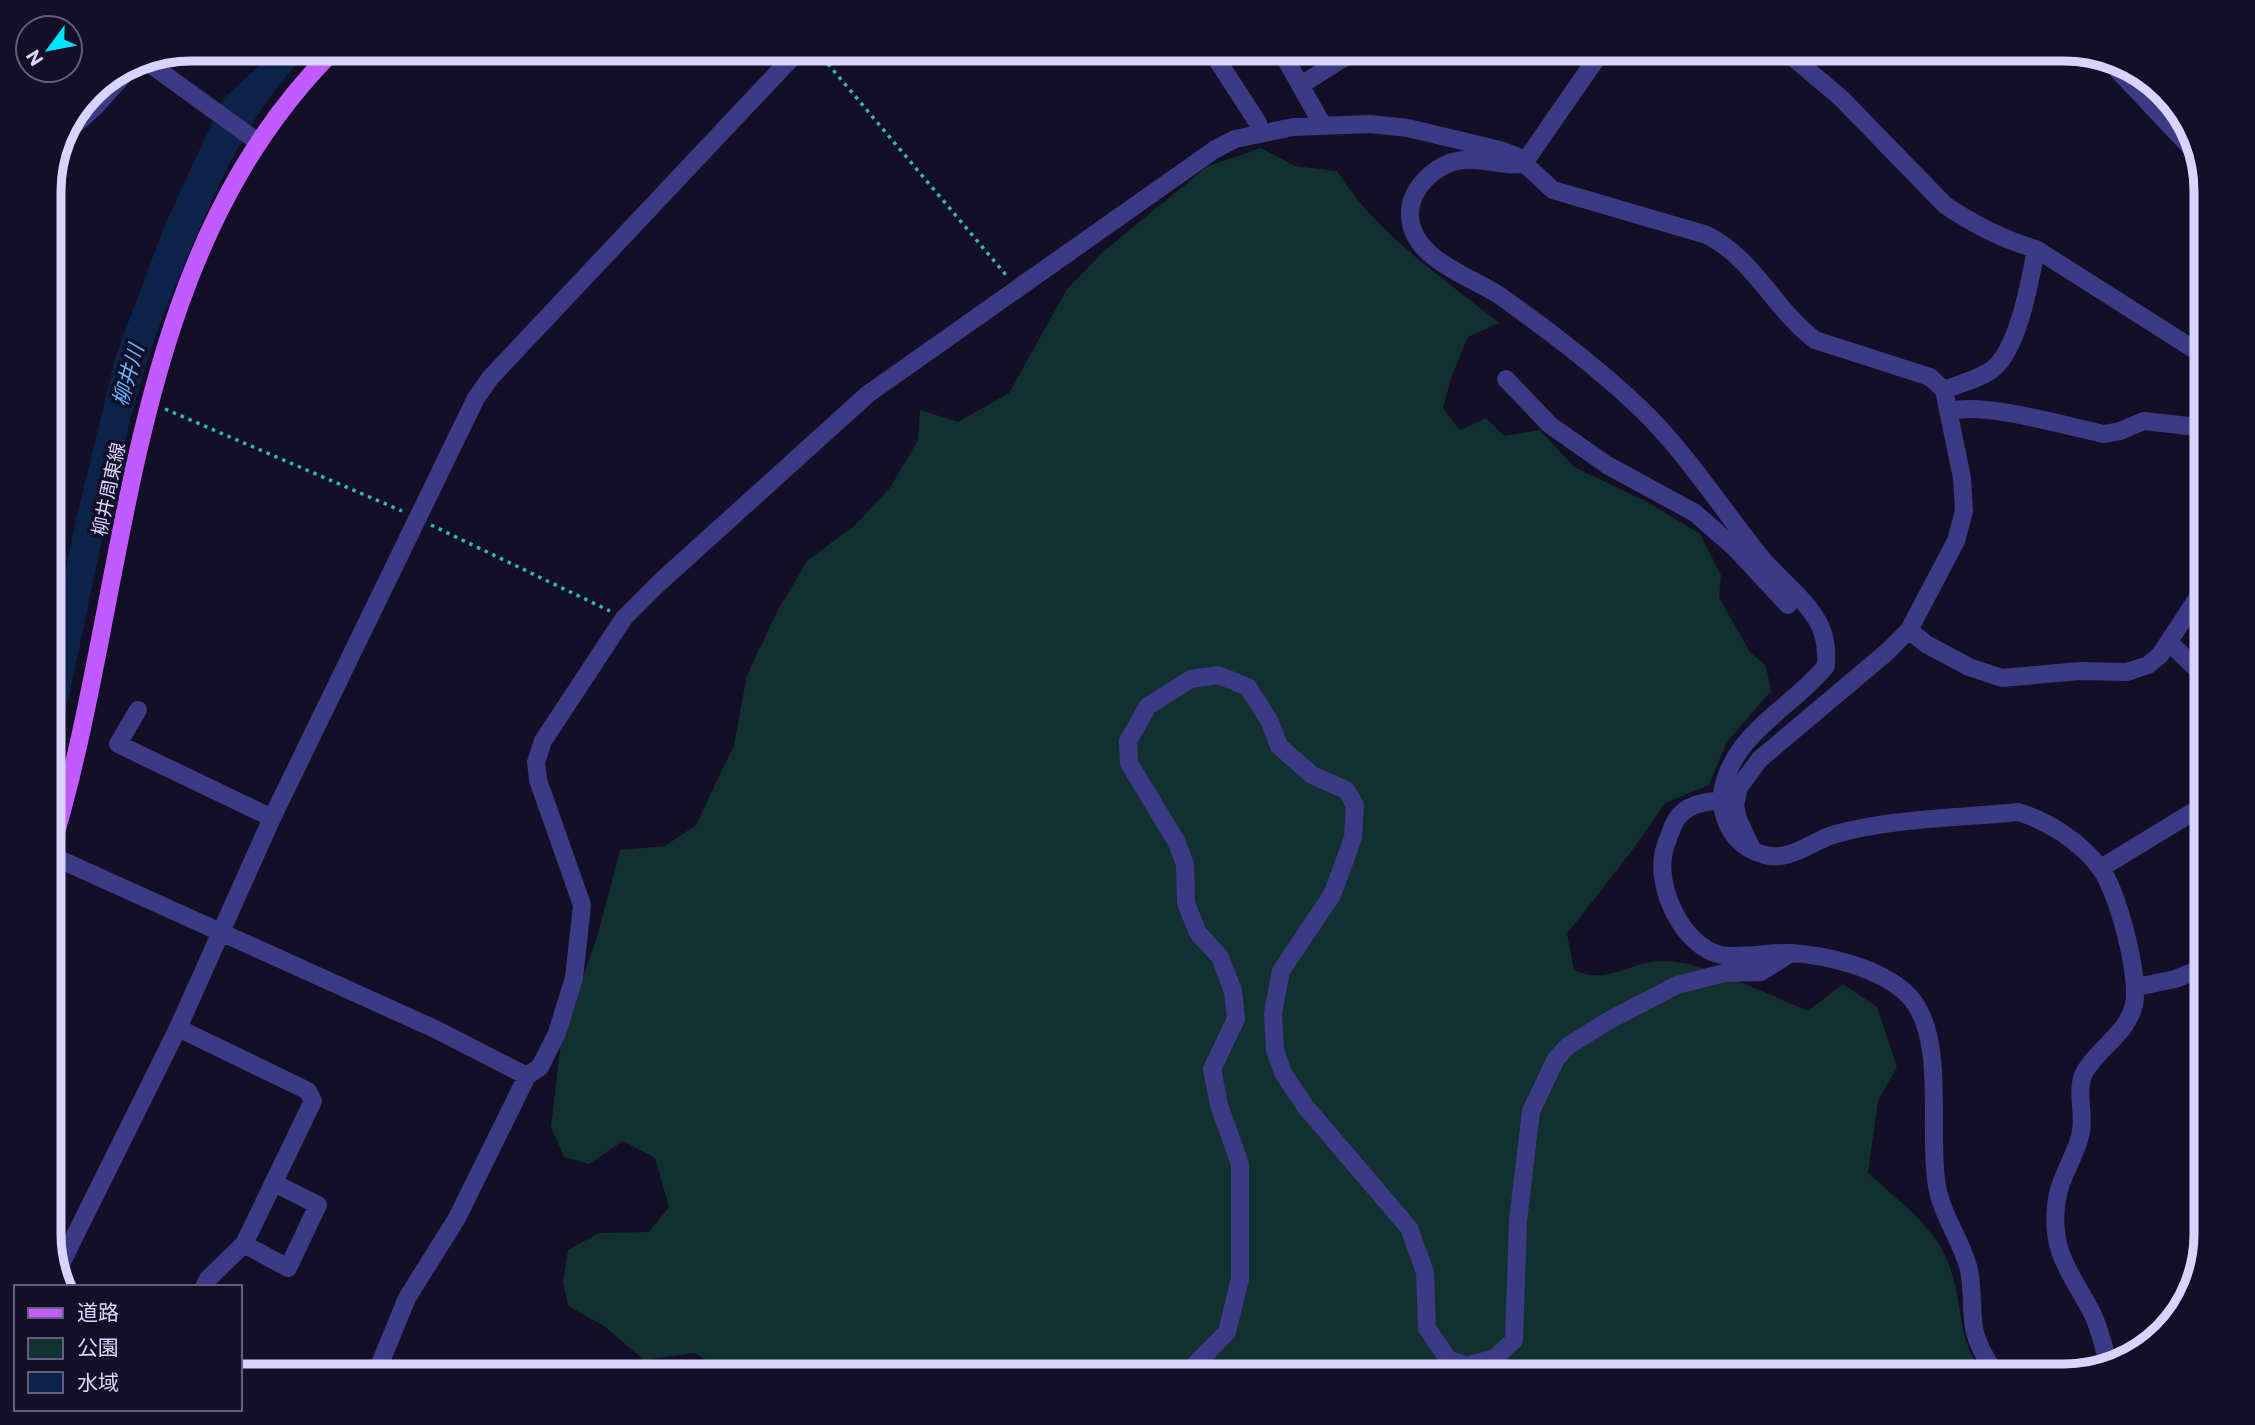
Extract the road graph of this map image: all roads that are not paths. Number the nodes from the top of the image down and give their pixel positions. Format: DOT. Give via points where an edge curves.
graph roads {
  1 [pos="323,61"];
  2 [pos="789,61"];
  3 [pos="1218,61"];
  4 [pos="1287,61"];
  5 [pos="1339,61"];
  6 [pos="1589,61"];
  7 [pos="1593,61"];
  8 [pos="1797,61"];
  9 [pos="1591,64"];
  10 [pos="154,67"];
  11 [pos="2124,76"];
  12 [pos="1301,85"];
  13 [pos="109,92"];
  14 [pos="86,115"];
  15 [pos="1322,124"];
  16 [pos="1260,132"];
  17 [pos="2182,138"];
  18 [pos="254,139"];
  19 [pos="1524,163"];
  20 [pos="2036,249"];
  21 [pos="2194,348"];
  22 [pos="1506,379"];
  23 [pos="1944,390"];
  24 [pos="1950,411"];
  25 [pos="2194,427"];
  26 [pos="2194,603"];
  27 [pos="1817,619"];
  28 [pos="1909,630"];
  29 [pos="2169,642"];
  30 [pos="2194,666"];
  31 [pos="138,710"];
  32 [pos="62,762"];
  33 [pos="1721,802"];
  34 [pos="2194,811"];
  35 [pos="272,818"];
  36 [pos="1752,849"];
  37 [pos="62,862"];
  38 [pos="2101,869"];
  39 [pos="221,935"];
  40 [pos="1791,953"];
  41 [pos="2194,972"];
  42 [pos="2137,987"];
  43 [pos="178,1028"];
  44 [pos="527,1076"];
  45 [pos="274,1183"];
  46 [pos="244,1244"];
  47 [pos="64,1258"];
  48 [pos="205,1285"];
  49 [pos="2106,1356"];
  50 [pos="380,1364"];
  51 [pos="1196,1364"];
  52 [pos="1461,1364"];
  53 [pos="1473,1364"];
  54 [pos="1991,1364"];
  1 -- 18 [label="main road, 柳井周東線"];
  2 -- 35 [label="street" via="476,398"];
  3 -- 16 [label="street"];
  4 -- 12 [label="street"];
  5 -- 12 [label="street"];
  6 -- 9 [label="street"];
  7 -- 9 [label="street"];
  8 -- 20 [label="street" via="1841,98 1945,205"];
  9 -- 19 [label="street"];
  10 -- 18 [label="street"];
  11 -- 17 [label="street"];
  12 -- 15 [label="street"];
  13 -- 14 [label="street"];
  15 -- 16 [label="street"];
  15 -- 19 [label="street" via="1408,128 1500,150"];
  16 -- 44 [label="street" via="1214,150 868,394 624,618 543,741 536,762 538,780 582,905 574,978 540,1067"];
  18 -- 32 [label="main road, 柳井周東線" via="192,274 148,402"];
  19 -- 23 [label="street" via="1553,190 1707,235 1727,245 1815,340 1930,377"];
  19 -- 27 [label="street" via="1462,160 1438,168 1412,200 1410,219 1418,239 1429,253 1549,332 1641,409"];
  20 -- 21 [label="street"];
  20 -- 23 [label="street" via="2006,354 1991,371"];
  22 -- 27 [label="street" via="1550,425 1607,465 1695,513 1735,548 1797,615 1808,621"];
  23 -- 24 [label="street"];
  24 -- 25 [label="street" via="1982,410 2104,433 2144,421"];
  24 -- 28 [label="street" via="1964,511 1956,541"];
  26 -- 29 [label="street"];
  27 -- 33 [label="street" via="1827,650 1826,666 1741,746 1726,775"];
  28 -- 29 [label="street" via="1969,667 2002,678 2127,672 2148,665"];
  28 -- 36 [label="street" via="1760,759 1739,787 1735,805"];
  29 -- 30 [label="street"];
  31 -- 35 [label="street" via="118,744"];
  33 -- 36 [label="street" via="1734,840"];
  33 -- 40 [label="street" via="1704,801 1689,807 1675,821 1663,853 1665,886 1673,909 1701,945 1721,954"];
  34 -- 38 [label="street"];
  35 -- 39 [label="street"];
  36 -- 38 [label="street" via="1765,856 1781,856 1863,827 2018,811 2040,818"];
  37 -- 39 [label="street"];
  38 -- 42 [label="street"];
  39 -- 43 [label="street"];
  39 -- 44 [label="street" via="435,1029"];
  40 -- 53 [label="street" via="1761,972 1724,974 1677,985 1606,1022 1556,1059 1531,1111 1517,1222 1514,1340 1495,1358"];
  40 -- 54 [label="street" via="1845,963 1889,981 1909,996 1922,1018 1930,1047 1936,1185 1969,1271 1974,1331"];
  41 -- 42 [label="street"];
  42 -- 49 [label="street" via="2125,1028 2082,1076 2080,1136 2056,1203 2060,1258 2093,1314"];
  43 -- 45 [label="street" via="308,1091 313,1101"];
  43 -- 47 [label="street"];
  44 -- 50 [label="street" via="457,1218 407,1298"];
  45 -- 46 [label="street"];
  45 -- 46 [label="street" via="318,1205 288,1268"];
  46 -- 48 [label="street"];
  51 -- 52 [label="street" via="1227,1332 1240,1279 1240,1164 1212,1069 1236,1019 1233,991 1220,957 1198,933 1186,903 1185,864 1129,762 1128,741 1148,706 1191,679 1219,674 1248,687 1279,746 1312,775 1346,790 1355,805 1353,838 1332,895 1281,971 1273,1013 1275,1051 1283,1073 1305,1106 1409,1228 1424,1272 1427,1328 1448,1359"];
}
